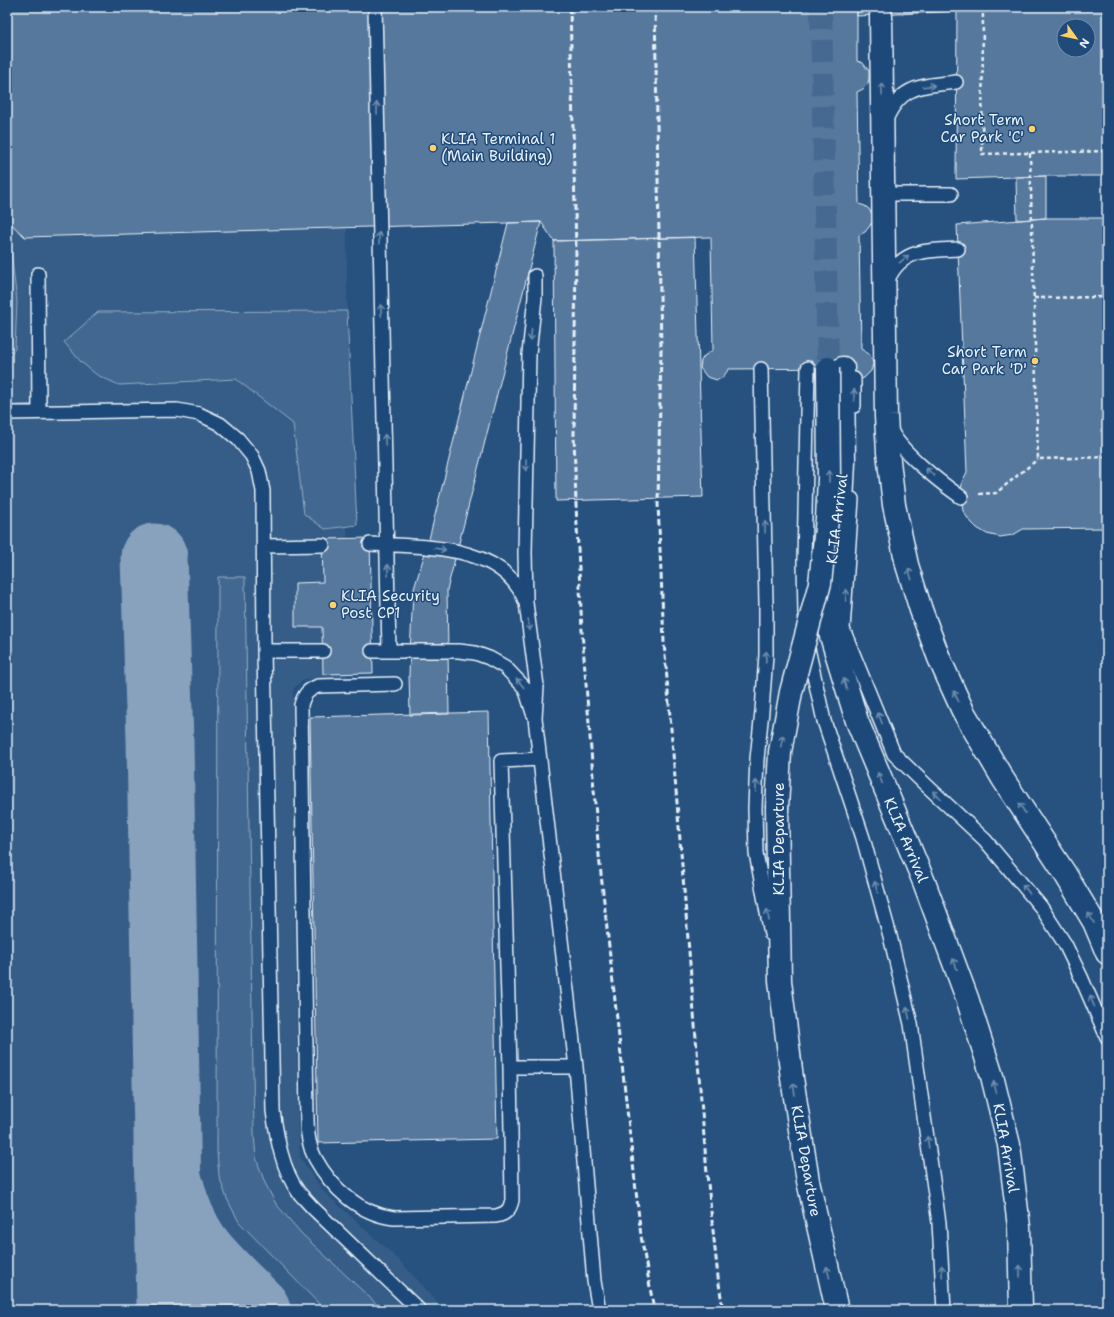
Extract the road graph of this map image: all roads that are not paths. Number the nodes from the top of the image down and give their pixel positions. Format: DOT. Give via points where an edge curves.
graph roads {
  1 [pos="375,7"];
  2 [pos="881,16"];
  3 [pos="956,82"];
  4 [pos="882,128"];
  5 [pos="883,194"];
  6 [pos="951,194"];
  7 [pos="958,249"];
  8 [pos="38,274"];
  9 [pos="535,276"];
  10 [pos="884,291"];
  11 [pos="761,369"];
  12 [pos="833,371"];
  13 [pos="39,412"];
  14 [pos="7,413"];
  15 [pos="886,416"];
  16 [pos="961,496"];
  17 [pos="370,544"];
  18 [pos="322,545"];
  19 [pos="388,545"];
  20 [pos="264,546"];
  21 [pos="526,602"];
  22 [pos="264,651"];
  23 [pos="323,651"];
  24 [pos="372,651"];
  25 [pos="389,651"];
  26 [pos="395,684"];
  27 [pos="535,718"];
  28 [pos="540,759"];
  29 [pos="1107,953"];
  30 [pos="780,981"];
  31 [pos="1107,1037"];
  32 [pos="510,1067"];
  33 [pos="576,1067"];
  34 [pos="419,1310"];
  35 [pos="599,1310"];
  36 [pos="837,1310"];
  37 [pos="944,1310"];
  38 [pos="1021,1310"];
  19 -- 1 [label="lane, one-way"];
  4 -- 2 [label="main road, one-way"];
  4 -- 3 [label="lane, one-way" via="898,99 911,90"];
  4 -- 5 [label="main road"];
  5 -- 6 [label="lane"];
  5 -- 10 [label="main road"];
  10 -- 7 [label="lane, one-way" via="890,275 910,254"];
  8 -- 13 [label="lane"];
  9 -- 21 [label="lane, one-way" via="529,354"];
  10 -- 15 [label="main road"];
  30 -- 11 [label="lane, one-way" via="756,853 757,759 766,655"];
  30 -- 12 [label="main road, KLIA Departure, one-way, bridge" via="777,808 780,752 791,692 820,583 827,519"];
  31 -- 12 [label="lane, one-way" via="1065,944 1041,907 985,840 894,754 843,629 851,511"];
  37 -- 12 [label="lane, one-way" via="939,1223 911,1024 863,838 824,721 807,645 804,561"];
  38 -- 12 [label="main road, KLIA Arrival, one-way" via="1019,1227 1009,1145 992,1076 968,998 924,882 857,722 831,636 828,614 829,583 842,502 844,462"];
  13 -- 14 [label="lane"];
  13 -- 20 [label="lane" via="177,410 199,414 220,424 238,439 260,471"];
  16 -- 15 [label="lane, one-way" via="902,449 891,431"];
  29 -- 15 [label="main road, one-way" via="1094,922 1003,779 964,711 939,658 907,565 894,505"];
  17 -- 19 [label="lane"];
  18 -- 20 [label="lane"];
  19 -- 21 [label="lane, one-way" via="423,546 481,559 505,572 522,591"];
  25 -- 19 [label="lane, one-way"];
  20 -- 22 [label="lane"];
  21 -- 27 [label="lane, one-way" via="537,686"];
  22 -- 23 [label="lane"];
  22 -- 34 [label="lane" via="273,1111 278,1145 298,1192"];
  24 -- 25 [label="lane"];
  27 -- 25 [label="lane, one-way" via="525,688 505,667 489,658 459,651"];
  26 -- 32 [label="lane" via="318,686 303,696 301,705 307,1119 309,1140 316,1159 348,1199 364,1210 383,1216 394,1218 502,1214 510,1207 512,1200"];
  27 -- 28 [label="lane"];
  28 -- 32 [label="lane" via="501,761"];
  28 -- 33 [label="lane"];
  36 -- 30 [label="main road, KLIA Departure, one-way" via="808,1181"];
  32 -- 33 [label="lane"];
  33 -- 35 [label="lane" via="594,1281"];
}
